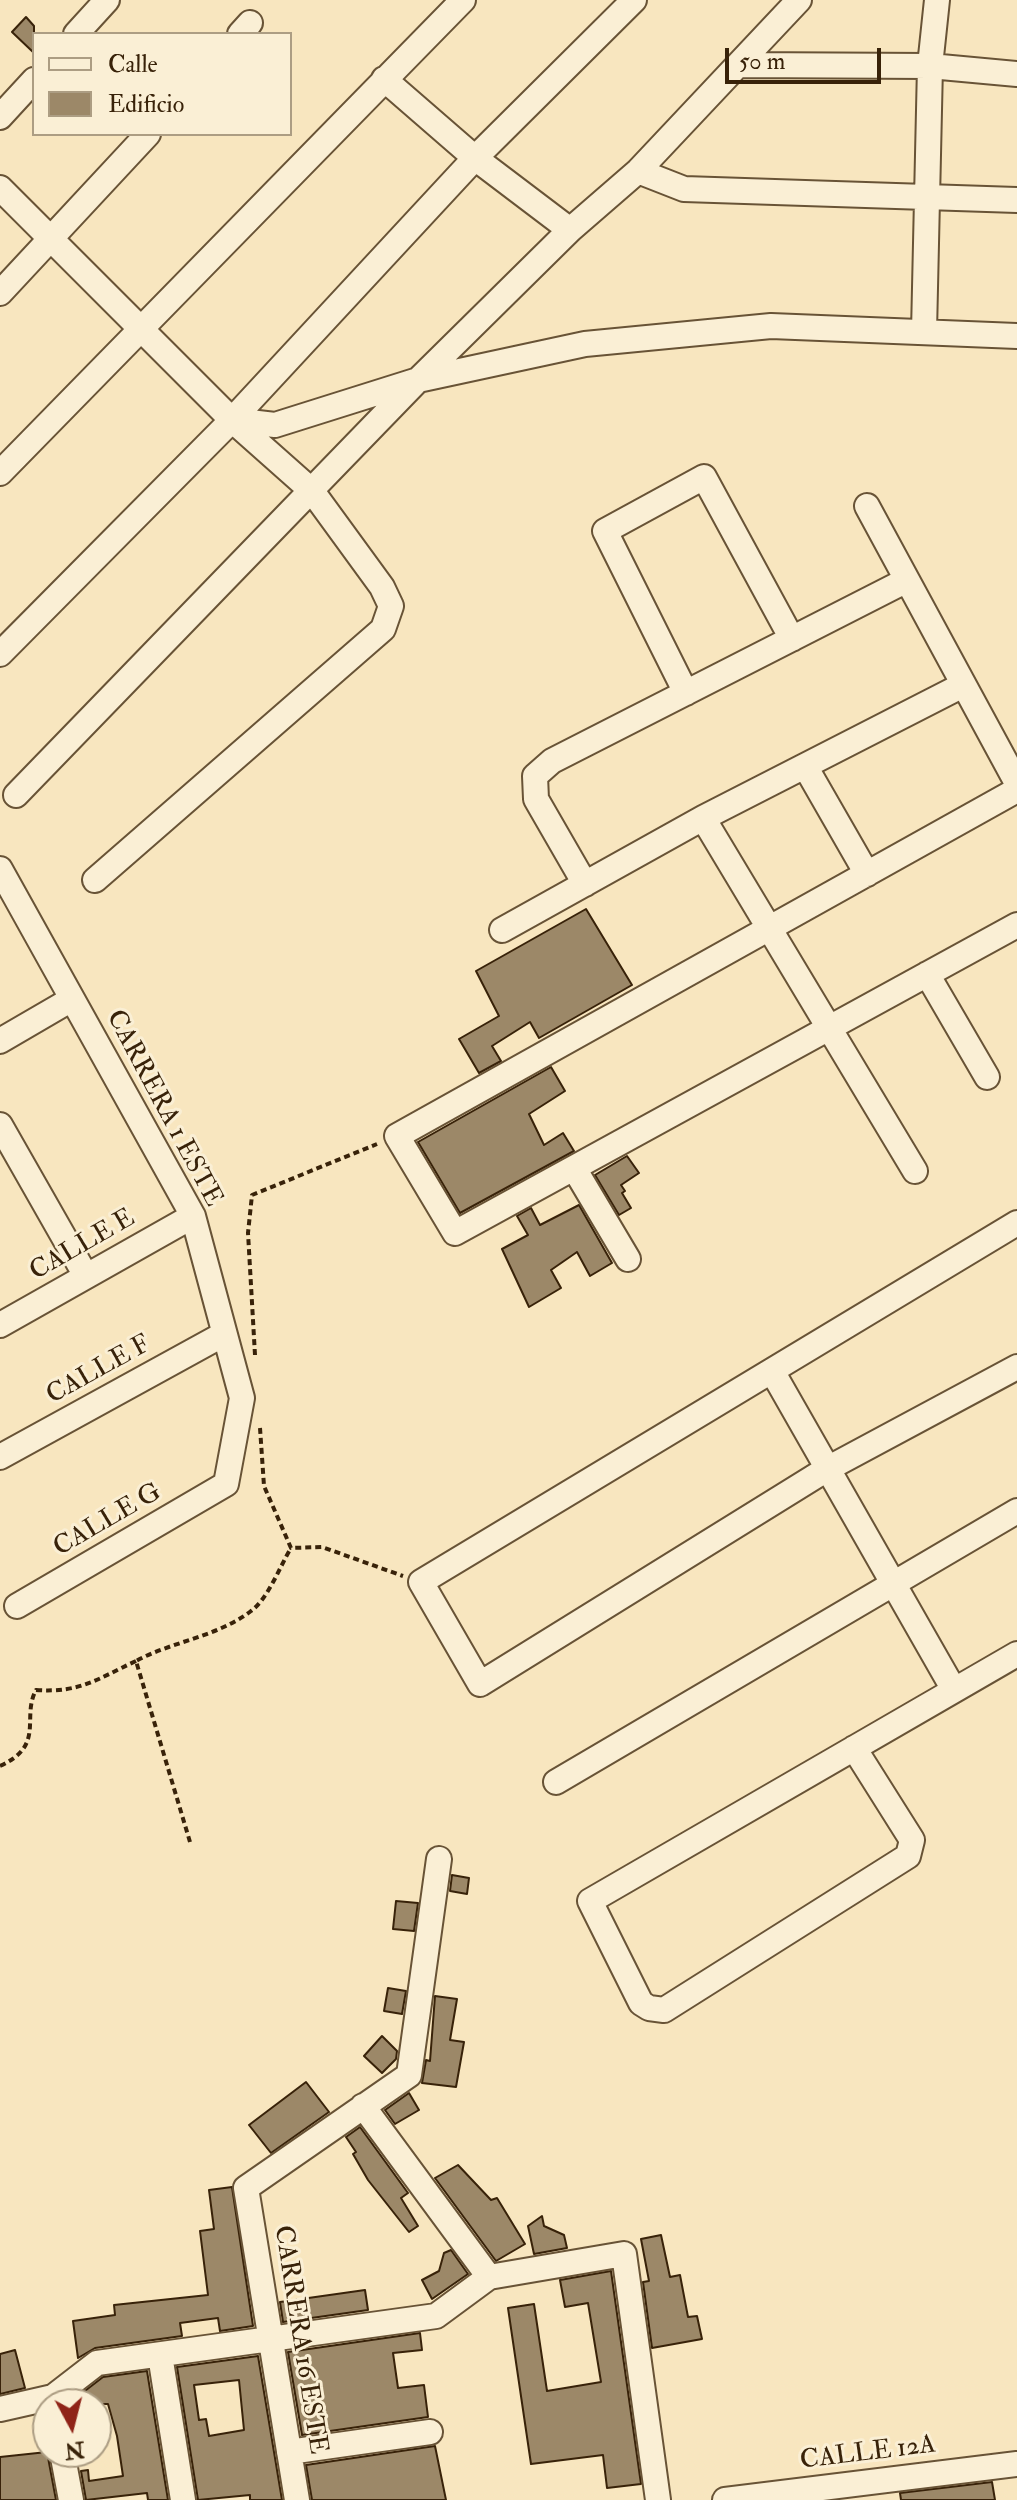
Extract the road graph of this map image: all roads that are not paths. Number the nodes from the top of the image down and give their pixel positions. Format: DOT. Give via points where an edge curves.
graph roads {
  1 [pos="107,0"];
  2 [pos="463,0"];
  3 [pos="634,0"];
  4 [pos="799,0"];
  5 [pos="937,0"];
  6 [pos="78,32"];
  7 [pos="740,65"];
  8 [pos="930,66"];
  9 [pos="1017,74"];
  10 [pos="384,79"];
  11 [pos="32,82"];
  12 [pos="0,117"];
  13 [pos="146,136"];
  14 [pos="475,158"];
  15 [pos="638,171"];
  16 [pos="0,188"];
  17 [pos="928,197"];
  18 [pos="1017,200"];
  19 [pos="570,230"];
  20 [pos="53,238"];
  21 [pos="0,293"];
  22 [pos="141,326"];
  23 [pos="924,332"];
  24 [pos="1017,336"];
  25 [pos="418,380"];
  26 [pos="232,420"];
  27 [pos="0,473"];
  28 [pos="312,491"];
  29 [pos="867,506"];
  30 [pos="907,580"];
  31 [pos="792,639"];
  32 [pos="0,654"];
  33 [pos="963,685"];
  34 [pos="686,693"];
  35 [pos="805,766"];
  36 [pos="1017,783"];
  37 [pos="1017,790"];
  38 [pos="16,795"];
  39 [pos="703,818"];
  40 [pos="867,874"];
  41 [pos="95,880"];
  42 [pos="3,881"];
  43 [pos="585,884"];
  44 [pos="1017,925"];
  45 [pos="769,929"];
  46 [pos="502,930"];
  47 [pos="927,974"];
  48 [pos="72,999"];
  49 [pos="827,1029"];
  50 [pos="0,1041"];
  51 [pos="987,1077"];
  52 [pos="0,1125"];
  53 [pos="574,1168"];
  54 [pos="915,1171"];
  55 [pos="193,1216"];
  56 [pos="1017,1223"];
  57 [pos="628,1259"];
  58 [pos="86,1276"];
  59 [pos="0,1325"];
  60 [pos="224,1334"];
  61 [pos="1017,1367"];
  62 [pos="772,1371"];
  63 [pos="0,1457"];
  64 [pos="827,1469"];
  65 [pos="226,1484"];
  66 [pos="1017,1511"];
  67 [pos="892,1585"];
  68 [pos="17,1606"];
  69 [pos="1017,1654"];
  70 [pos="954,1690"];
  71 [pos="854,1748"];
  72 [pos="556,1782"];
  73 [pos="439,1859"];
  74 [pos="363,2106"];
  75 [pos="489,2277"];
  76 [pos="271,2339"];
  77 [pos="160,2355"];
  78 [pos="67,2388"];
  79 [pos="32,2404"];
  80 [pos="0,2409"];
  81 [pos="430,2432"];
  82 [pos="289,2452"];
  83 [pos="1017,2464"];
  84 [pos="65,2468"];
  85 [pos="71,2500"];
  86 [pos="183,2500"];
  87 [pos="297,2500"];
  88 [pos="658,2500"];
  89 [pos="725,2500"];
  1 -- 6 [label="street"];
  2 -- 10 [label="street"];
  3 -- 14 [label="street"];
  4 -- 7 [label="street"];
  5 -- 8 [label="street"];
  7 -- 8 [label="street"];
  7 -- 15 [label="street"];
  8 -- 9 [label="street"];
  8 -- 17 [label="street"];
  10 -- 14 [label="street"];
  10 -- 22 [label="street"];
  11 -- 12 [label="street"];
  13 -- 20 [label="street"];
  14 -- 19 [label="street"];
  14 -- 26 [label="street"];
  15 -- 17 [label="street" via="684,189"];
  15 -- 19 [label="street"];
  16 -- 20 [label="street"];
  17 -- 18 [label="street"];
  17 -- 23 [label="street"];
  19 -- 25 [label="street"];
  20 -- 21 [label="street"];
  20 -- 22 [label="street"];
  22 -- 26 [label="street"];
  22 -- 27 [label="street"];
  23 -- 24 [label="street"];
  23 -- 25 [label="street" via="771,326 725,330 585,344"];
  25 -- 26 [label="street" via="275,425"];
  25 -- 28 [label="street"];
  26 -- 28 [label="street"];
  26 -- 32 [label="street"];
  28 -- 38 [label="street"];
  28 -- 41 [label="street" via="382,587 391,606 383,629"];
  29 -- 30 [label="street"];
  30 -- 31 [label="street"];
  30 -- 33 [label="street"];
  31 -- 34 [label="street"];
  31 -- 34 [label="street" via="704,477 605,531"];
  33 -- 35 [label="street"];
  33 -- 36 [label="street"];
  34 -- 43 [label="street" via="552,761 535,776 536,799"];
  35 -- 39 [label="street"];
  35 -- 40 [label="street"];
  37 -- 40 [label="street"];
  39 -- 43 [label="street"];
  39 -- 45 [label="street"];
  40 -- 45 [label="street"];
  42 -- 48 [label="street, CARRERA 1 ESTE"];
  43 -- 46 [label="street"];
  44 -- 47 [label="street"];
  45 -- 49 [label="street"];
  45 -- 53 [label="street" via="397,1136 455,1233"];
  47 -- 49 [label="street"];
  47 -- 51 [label="street"];
  48 -- 50 [label="street"];
  48 -- 55 [label="street, CARRERA 1 ESTE"];
  49 -- 53 [label="street"];
  49 -- 54 [label="street"];
  52 -- 58 [label="street"];
  53 -- 57 [label="street"];
  55 -- 58 [label="street, CALLE E"];
  55 -- 60 [label="street, CARRERA 1 ESTE"];
  56 -- 62 [label="street"];
  58 -- 59 [label="street, CALLE E"];
  60 -- 63 [label="street, CALLE F"];
  60 -- 65 [label="street, CARRERA 1 ESTE" via="242,1398"];
  61 -- 64 [label="street"];
  62 -- 64 [label="street"];
  62 -- 64 [label="street" via="421,1582 480,1684"];
  64 -- 67 [label="street"];
  65 -- 68 [label="street, CALLE G"];
  66 -- 67 [label="street"];
  67 -- 70 [label="street"];
  67 -- 72 [label="street"];
  69 -- 70 [label="street"];
  70 -- 71 [label="street"];
  71 -- 71 [label="street" via="912,1840 908,1856 664,2010 641,2003 590,1901"];
  73 -- 74 [label="street" via="409,2075"];
  74 -- 75 [label="street"];
  74 -- 76 [label="street, CARRERA 16 ESTE" via="246,2188"];
  75 -- 76 [label="street" via="436,2316"];
  75 -- 88 [label="street" via="624,2254"];
  76 -- 77 [label="street"];
  76 -- 82 [label="street, CARRERA 16 ESTE"];
  77 -- 78 [label="street" via="97,2363"];
  77 -- 86 [label="street"];
  79 -- 80 [label="street"];
  81 -- 82 [label="street"];
  82 -- 87 [label="street, CARRERA 16 ESTE"];
  83 -- 89 [label="street, CALLE 12A"];
  84 -- 85 [label="street"];
}
